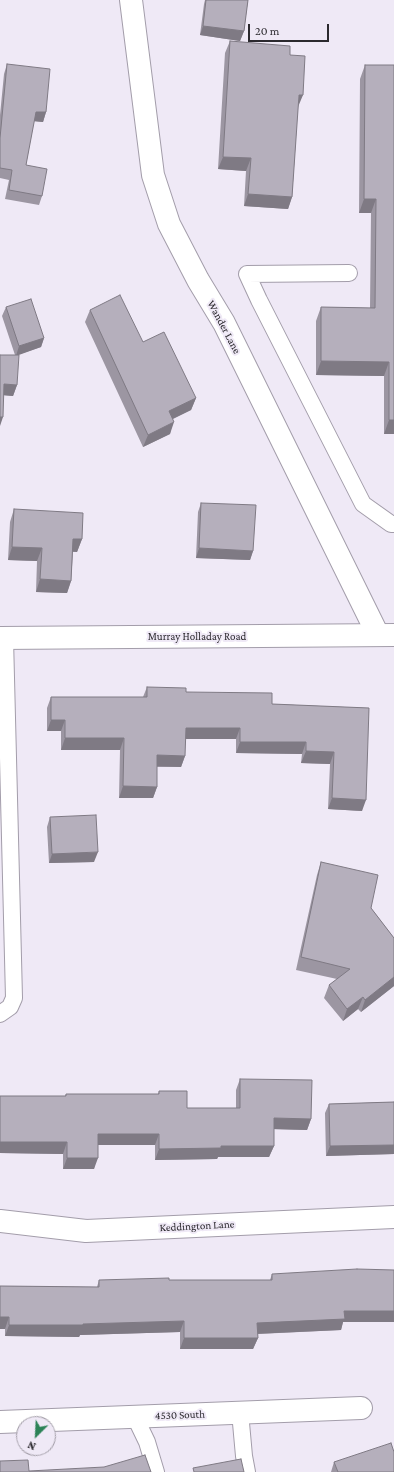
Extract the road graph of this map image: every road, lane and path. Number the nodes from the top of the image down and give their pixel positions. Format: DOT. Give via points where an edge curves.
graph roads {
  1 [pos="132,0"];
  2 [pos="349,273"];
  3 [pos="394,524"];
  4 [pos="386,635"];
  5 [pos="2,638"];
  6 [pos="5,1011"];
  7 [pos="394,1217"];
  8 [pos="0,1221"];
  9 [pos="361,1408"];
  10 [pos="240,1412"];
  11 [pos="135,1417"];
  12 [pos="0,1422"];
  13 [pos="156,1472"];
  14 [pos="246,1472"];
  1 -- 4 [label="street, Wander Lane" via="153,175 169,224 224,323"];
  2 -- 3 [label="lane" via="247,274 363,504"];
  4 -- 5 [label="street, Murray Holladay Road"];
  5 -- 6 [label="lane" via="14,998"];
  7 -- 8 [label="street, Keddington Lane" via="86,1231"];
  9 -- 10 [label="street, 4530 South"];
  10 -- 11 [label="street, 4530 South"];
  10 -- 14 [label="lane"];
  11 -- 12 [label="street, 4530 South"];
  11 -- 13 [label="lane" via="147,1442"];
}
